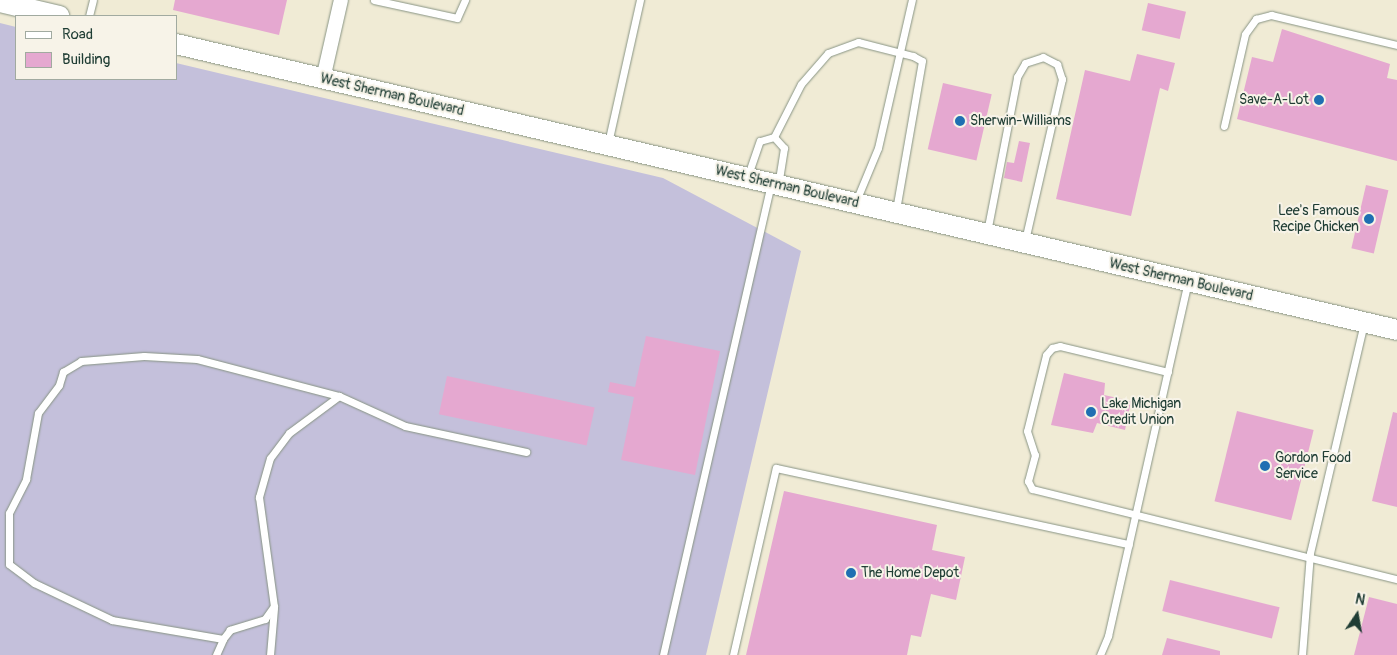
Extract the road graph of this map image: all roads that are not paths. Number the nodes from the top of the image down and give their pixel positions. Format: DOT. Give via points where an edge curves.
graph roads {
  1 [pos="93,0"];
  2 [pos="341,0"];
  3 [pos="374,0"];
  4 [pos="465,0"];
  5 [pos="640,0"];
  6 [pos="912,0"];
  7 [pos="0,2"];
  8 [pos="24,4"];
  9 [pos="56,15"];
  10 [pos="89,15"];
  11 [pos="178,44"];
  12 [pos="1397,45"];
  13 [pos="900,51"];
  14 [pos="323,79"];
  15 [pos="1224,126"];
  16 [pos="774,137"];
  17 [pos="607,145"];
  18 [pos="747,178"];
  19 [pos="774,185"];
  20 [pos="855,203"];
  21 [pos="896,213"];
  22 [pos="987,234"];
  23 [pos="1024,243"];
  24 [pos="1188,281"];
  25 [pos="1364,323"];
  26 [pos="1397,330"];
  27 [pos="1168,372"];
  28 [pos="339,396"];
  29 [pos="526,452"];
  30 [pos="1135,516"];
  31 [pos="1129,544"];
  32 [pos="1310,558"];
  33 [pos="1397,579"];
  34 [pos="274,606"];
  35 [pos="223,639"];
  36 [pos="216,655"];
  37 [pos="270,655"];
  38 [pos="663,655"];
  39 [pos="733,655"];
  40 [pos="1100,655"];
  41 [pos="1302,655"];
  1 -- 10 [label="lane"];
  2 -- 14 [label="street"];
  3 -- 4 [label="lane" via="457,18"];
  5 -- 17 [label="lane"];
  6 -- 13 [label="lane"];
  7 -- 8 [label="main road"];
  8 -- 9 [label="main road"];
  11 -- 14 [label="main road, West Sherman Boulevard"];
  12 -- 15 [label="lane" via="1271,15 1256,19 1244,34"];
  13 -- 16 [label="lane" via="858,42 828,53 801,84"];
  13 -- 20 [label="lane" via="878,148"];
  13 -- 21 [label="lane" via="922,61"];
  14 -- 17 [label="main road, West Sherman Boulevard"];
  16 -- 18 [label="lane" via="760,141"];
  16 -- 19 [label="lane" via="784,148"];
  17 -- 18 [label="main road, West Sherman Boulevard"];
  18 -- 19 [label="main road, West Sherman Boulevard"];
  19 -- 20 [label="main road, West Sherman Boulevard"];
  19 -- 38 [label="lane"];
  20 -- 21 [label="main road, West Sherman Boulevard"];
  21 -- 22 [label="main road, West Sherman Boulevard"];
  22 -- 23 [label="main road, West Sherman Boulevard"];
  22 -- 23 [label="lane" via="1017,77 1025,63 1049,58 1062,70 1062,79"];
  23 -- 24 [label="main road, West Sherman Boulevard"];
  24 -- 25 [label="main road, West Sherman Boulevard"];
  24 -- 27 [label="lane"];
  25 -- 26 [label="main road, West Sherman Boulevard"];
  25 -- 32 [label="lane"];
  27 -- 30 [label="lane"];
  27 -- 30 [label="lane" via="1060,346 1052,348 1046,355 1027,431 1034,455 1028,481 1032,490"];
  28 -- 29 [label="lane" via="405,426"];
  28 -- 34 [label="lane" via="289,433 270,458 259,497"];
  28 -- 35 [label="lane" via="197,359 144,356 80,361 63,372 59,385 38,413 26,479 9,513 9,564 34,583 112,620"];
  30 -- 31 [label="lane"];
  30 -- 32 [label="lane"];
  31 -- 39 [label="lane" via="776,468"];
  31 -- 40 [label="lane"];
  32 -- 33 [label="lane"];
  32 -- 41 [label="lane"];
  34 -- 35 [label="lane" via="265,620 230,630"];
  34 -- 37 [label="lane"];
  35 -- 36 [label="lane"];
}
